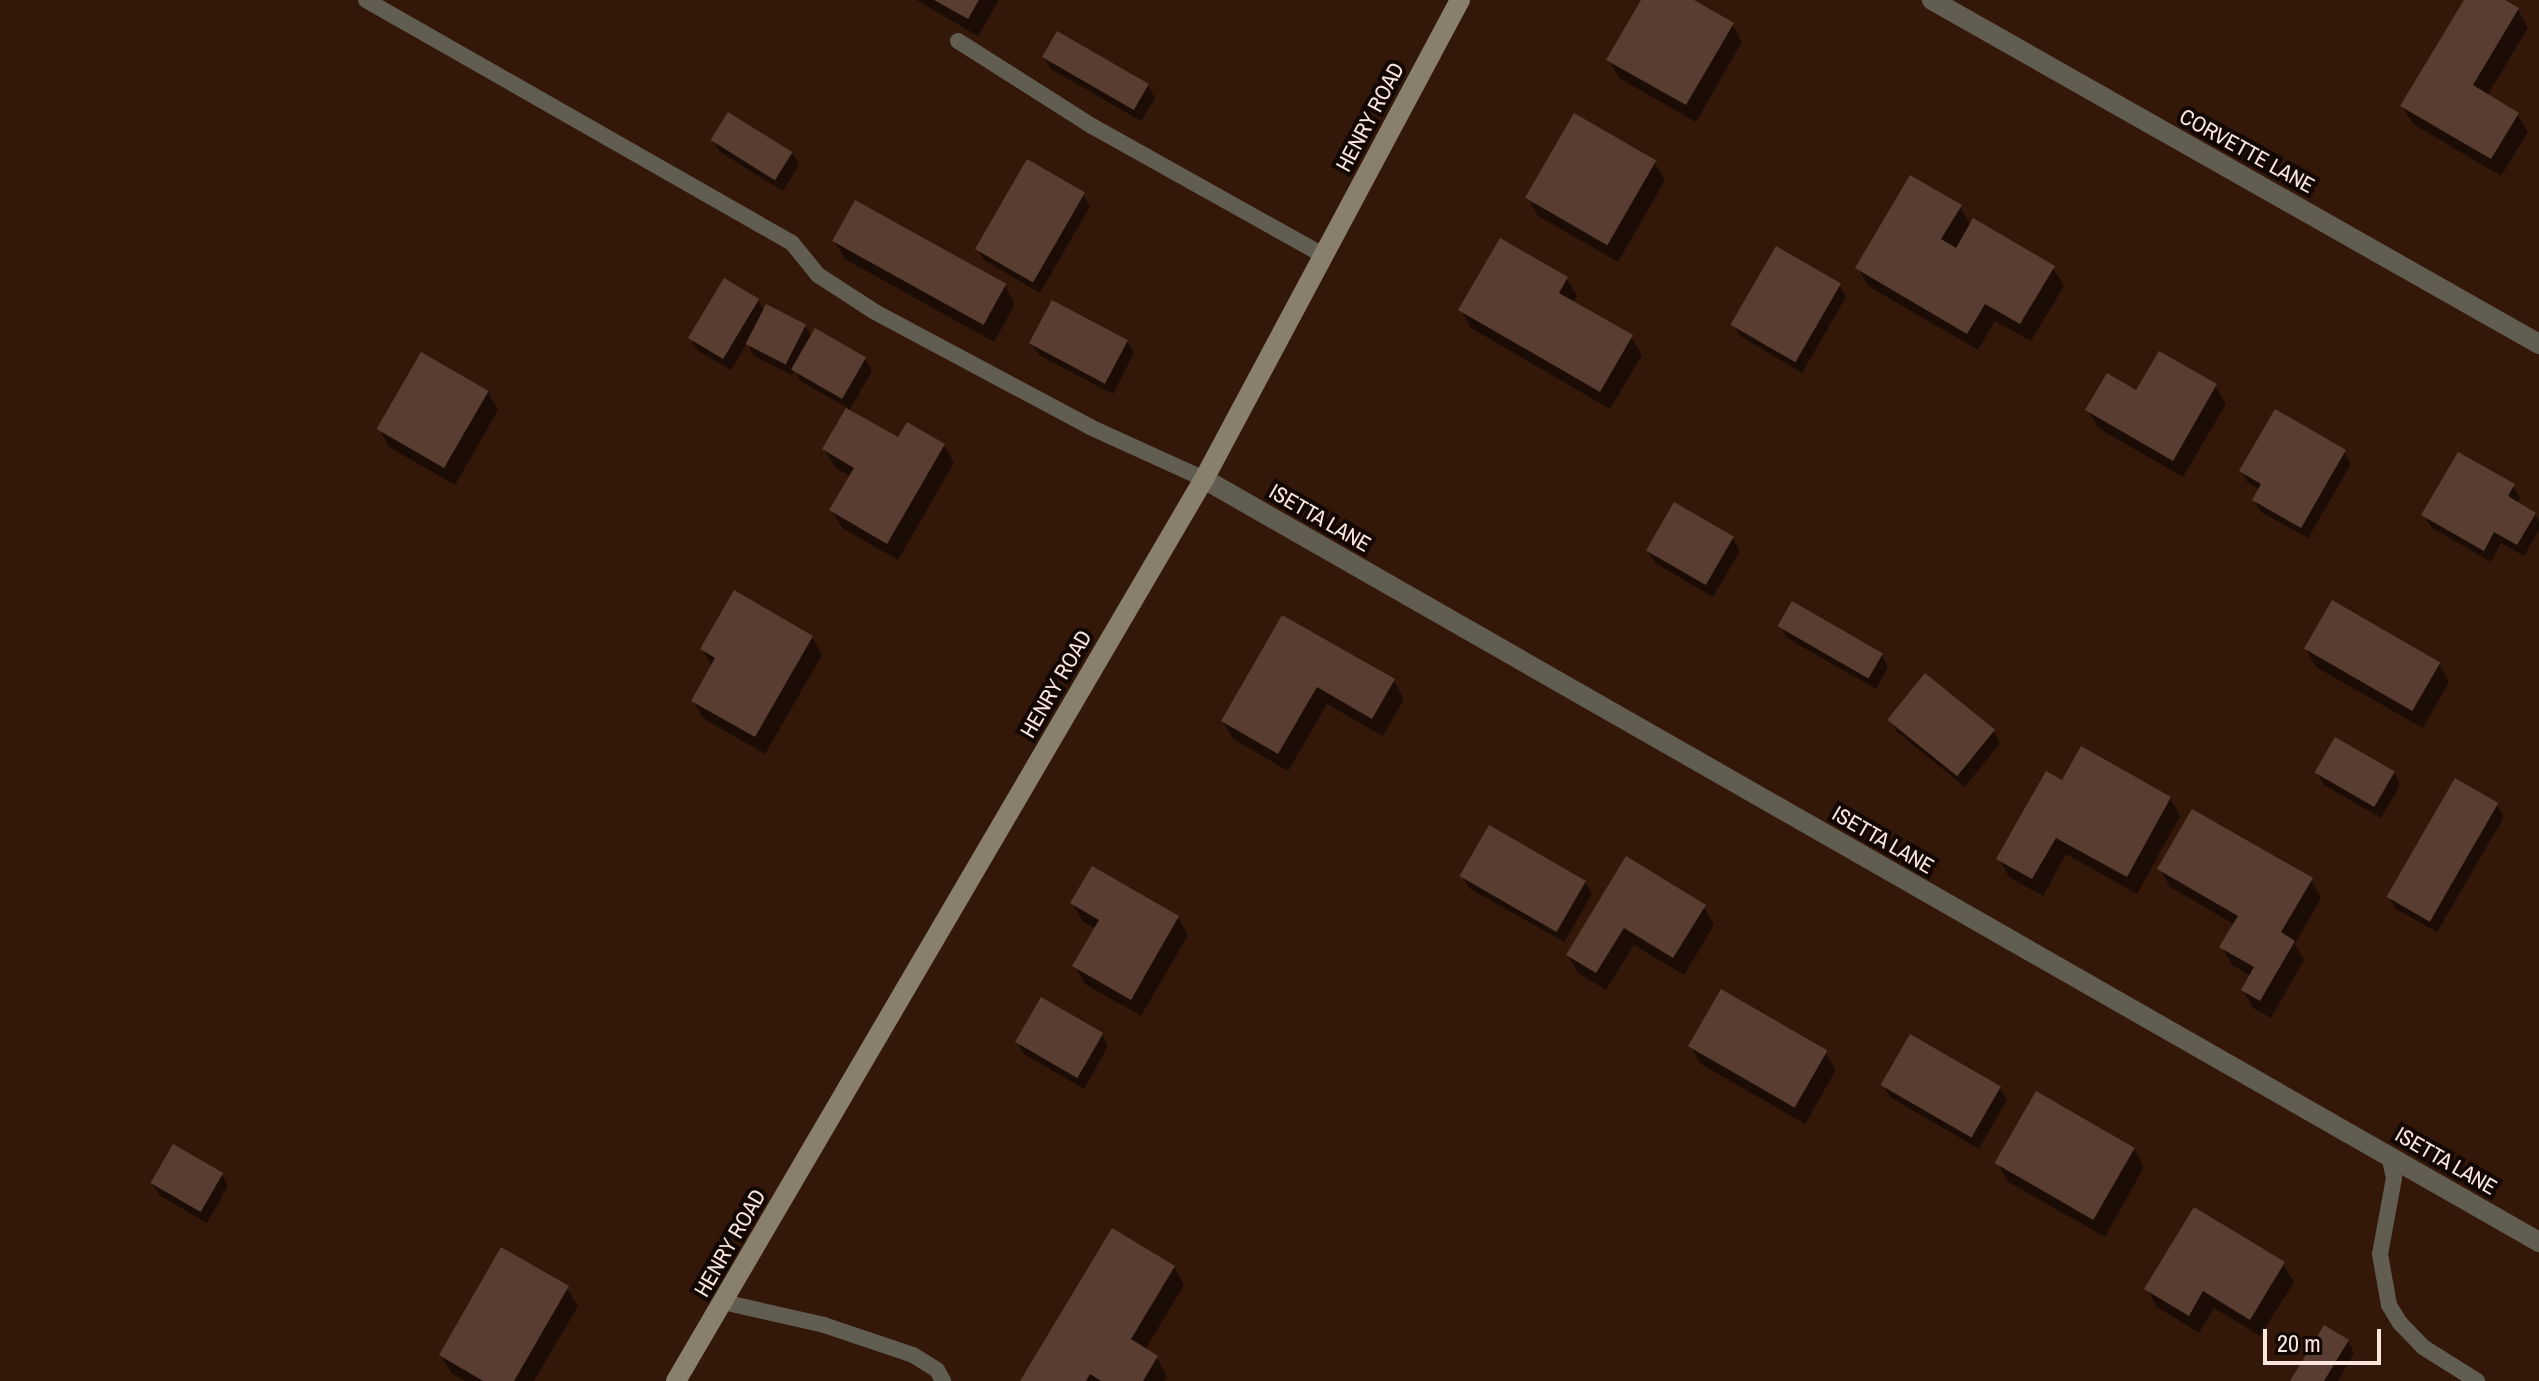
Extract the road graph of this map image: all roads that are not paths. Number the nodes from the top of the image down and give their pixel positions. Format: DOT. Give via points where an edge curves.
graph roads {
  1 [pos="366,0"];
  2 [pos="1460,0"];
  3 [pos="1932,0"];
  4 [pos="958,41"];
  5 [pos="1323,255"];
  6 [pos="2539,344"];
  7 [pos="1204,479"];
  8 [pos="2389,1156"];
  9 [pos="2539,1242"];
  10 [pos="723,1302"];
  11 [pos="676,1381"];
  12 [pos="943,1381"];
  13 [pos="2477,1381"];
  1 -- 7 [label="lane" via="792,243 818,275 875,312 1090,427"];
  2 -- 5 [label="street, HENRY ROAD"];
  3 -- 6 [label="street, CORVETTE LANE"];
  4 -- 5 [label="lane" via="1092,126"];
  5 -- 7 [label="street, HENRY ROAD"];
  7 -- 8 [label="street, ISETTA LANE"];
  7 -- 10 [label="street, HENRY ROAD"];
  8 -- 9 [label="street, ISETTA LANE"];
  8 -- 13 [label="lane" via="2394,1178 2380,1254 2389,1305 2423,1347"];
  10 -- 11 [label="street, HENRY ROAD"];
  10 -- 12 [label="lane" via="824,1325 913,1355 937,1370"];
}
